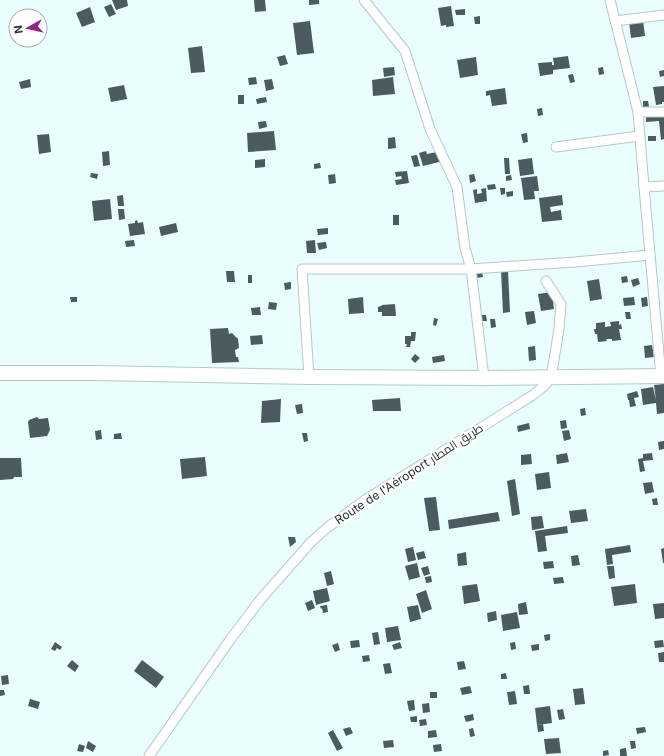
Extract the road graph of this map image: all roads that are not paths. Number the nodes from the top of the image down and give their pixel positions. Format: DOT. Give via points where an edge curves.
graph roads {
  1 [pos="364,0"];
  2 [pos="610,0"];
  3 [pos="664,15"];
  4 [pos="615,21"];
  5 [pos="638,112"];
  6 [pos="664,112"];
  7 [pos="639,136"];
  8 [pos="556,147"];
  9 [pos="664,186"];
  10 [pos="644,187"];
  11 [pos="650,255"];
  12 [pos="471,269"];
  13 [pos="546,282"];
  14 [pos="0,373"];
  15 [pos="309,377"];
  16 [pos="662,377"];
  17 [pos="484,378"];
  18 [pos="551,378"];
  19 [pos="150,756"];
  1 -- 12 [label="street" via="405,51 430,130 457,187 465,248"];
  2 -- 4 [label="street"];
  3 -- 4 [label="street"];
  4 -- 5 [label="street"];
  5 -- 6 [label="street"];
  5 -- 7 [label="street"];
  7 -- 8 [label="street"];
  7 -- 10 [label="street"];
  9 -- 10 [label="street"];
  10 -- 11 [label="street"];
  11 -- 12 [label="street"];
  11 -- 16 [label="street"];
  12 -- 15 [label="street" via="302,269"];
  12 -- 17 [label="street"];
  13 -- 18 [label="street" via="561,304"];
  14 -- 15 [label="main road"];
  15 -- 17 [label="main road"];
  16 -- 18 [label="main road"];
  17 -- 18 [label="main road"];
  18 -- 19 [label="street, Route de l'Aéroport طريق المطار" via="533,395 364,500 311,542 260,600"];
}
